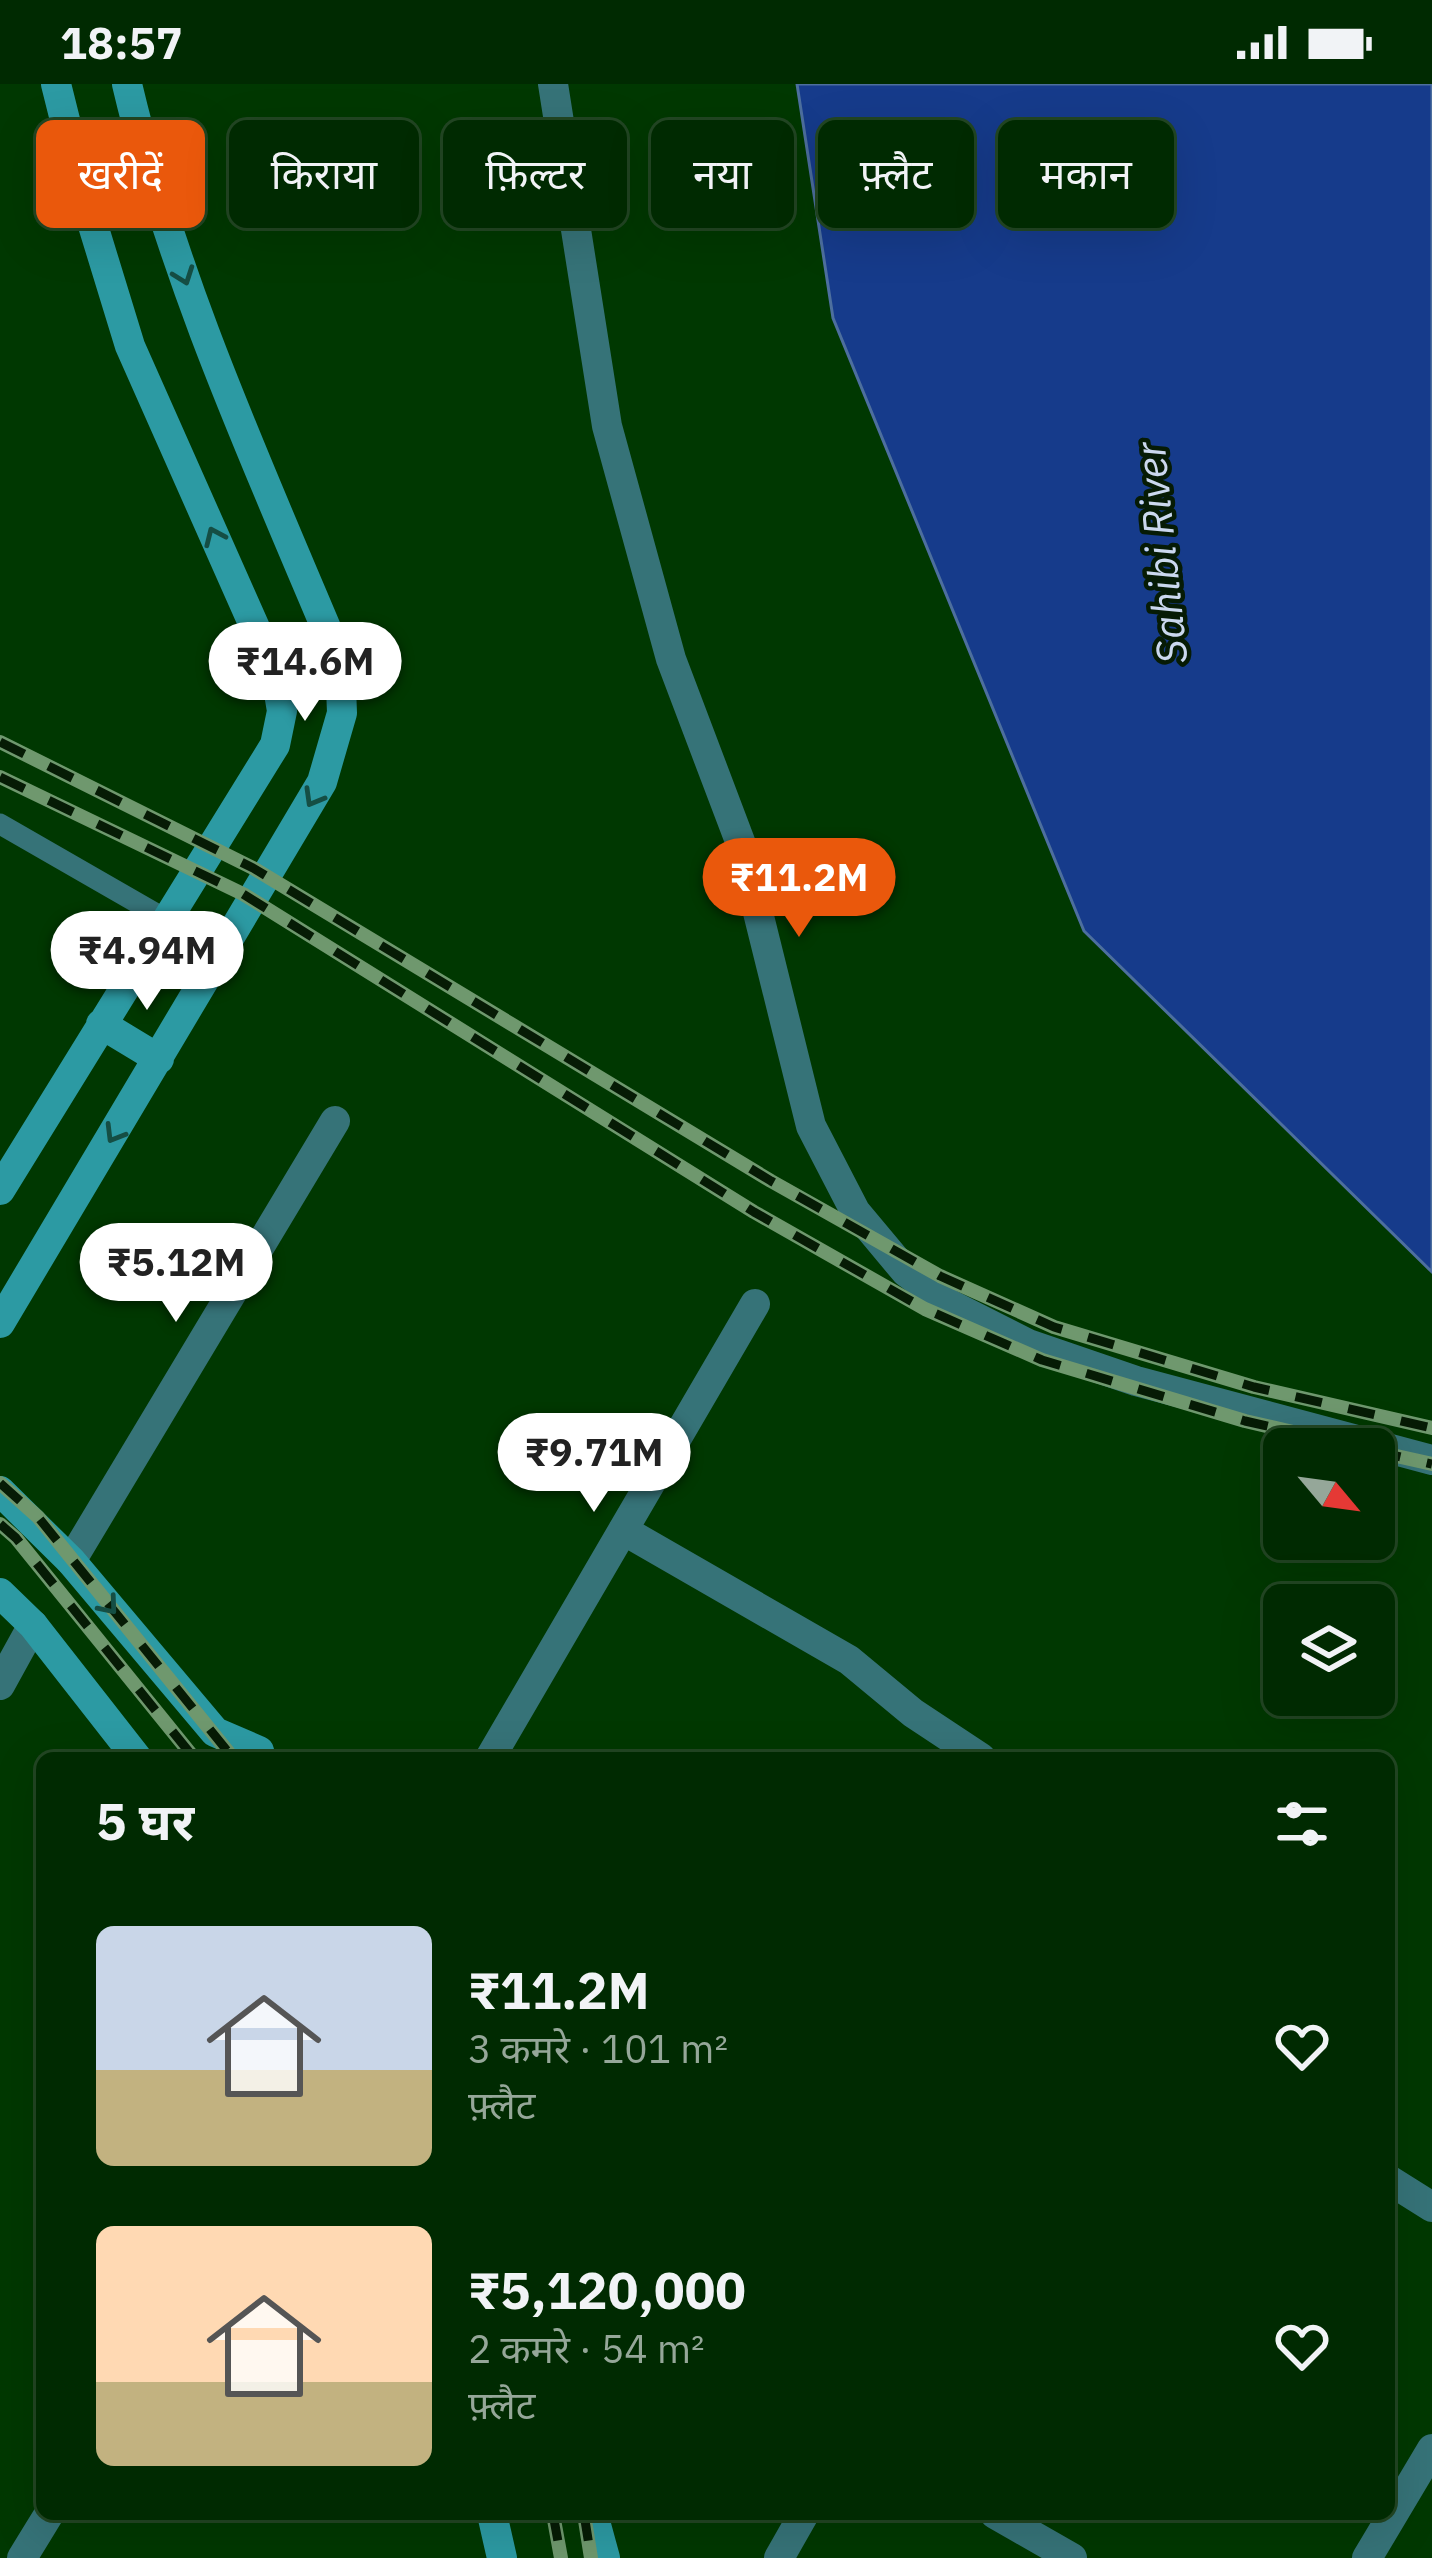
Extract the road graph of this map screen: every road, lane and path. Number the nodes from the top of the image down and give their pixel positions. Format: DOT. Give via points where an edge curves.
graph roads {
  1 [pos="56,84"];
  2 [pos="127,84"];
  3 [pos="553,84"];
  4 [pos="0,824"];
  5 [pos="167,920"];
  6 [pos="101,1024"];
  7 [pos="159,1059"];
  8 [pos="335,1121"];
  9 [pos="0,1190"];
  10 [pos="755,1304"];
  11 [pos="0,1323"];
  12 [pos="1432,1460"];
  13 [pos="0,1491"];
  14 [pos="623,1530"];
  15 [pos="71,1561"];
  16 [pos="0,1593"];
  17 [pos="33,1625"];
  18 [pos="0,1685"];
  19 [pos="132,1752"];
  20 [pos="259,1752"];
  21 [pos="494,1752"];
  22 [pos="972,1752"];
  23 [pos="1395,2184"];
  24 [pos="1432,2206"];
  25 [pos="1432,2449"];
  26 [pos="1395,2511"];
  27 [pos="46,2520"];
  28 [pos="493,2520"];
  29 [pos="595,2520"];
  30 [pos="801,2520"];
  31 [pos="1006,2520"];
  32 [pos="1390,2520"];
  33 [pos="22,2558"];
  34 [pos="502,2558"];
  35 [pos="605,2558"];
  36 [pos="779,2558"];
  37 [pos="1072,2558"];
  38 [pos="1367,2558"];
  5 -- 1 [label="street, one-way" via="275,745 282,711 276,675 130,346"];
  2 -- 7 [label="street, one-way" via="149,178 217,368 340,661 342,713 322,782"];
  3 -- 12 [label="street" via="607,426 671,659 741,844 812,1126 854,1211 906,1272 1028,1344"];
  4 -- 5 [label="lane"];
  5 -- 6 [label="street"];
  6 -- 7 [label="street"];
  6 -- 9 [label="street"];
  7 -- 11 [label="street, one-way"];
  8 -- 15 [label="street"];
  10 -- 14 [label="street"];
  13 -- 15 [label="street"];
  14 -- 21 [label="street"];
  14 -- 22 [label="street" via="849,1660"];
  15 -- 20 [label="street, one-way" via="215,1732"];
  16 -- 17 [label="street"];
  17 -- 18 [label="street"];
  17 -- 19 [label="street"];
  23 -- 24 [label="street"];
  25 -- 26 [label="street"];
  27 -- 33 [label="street"];
  28 -- 34 [label="street"];
  29 -- 35 [label="street"];
  30 -- 36 [label="street"];
  31 -- 37 [label="street"];
  32 -- 38 [label="street"];
}
